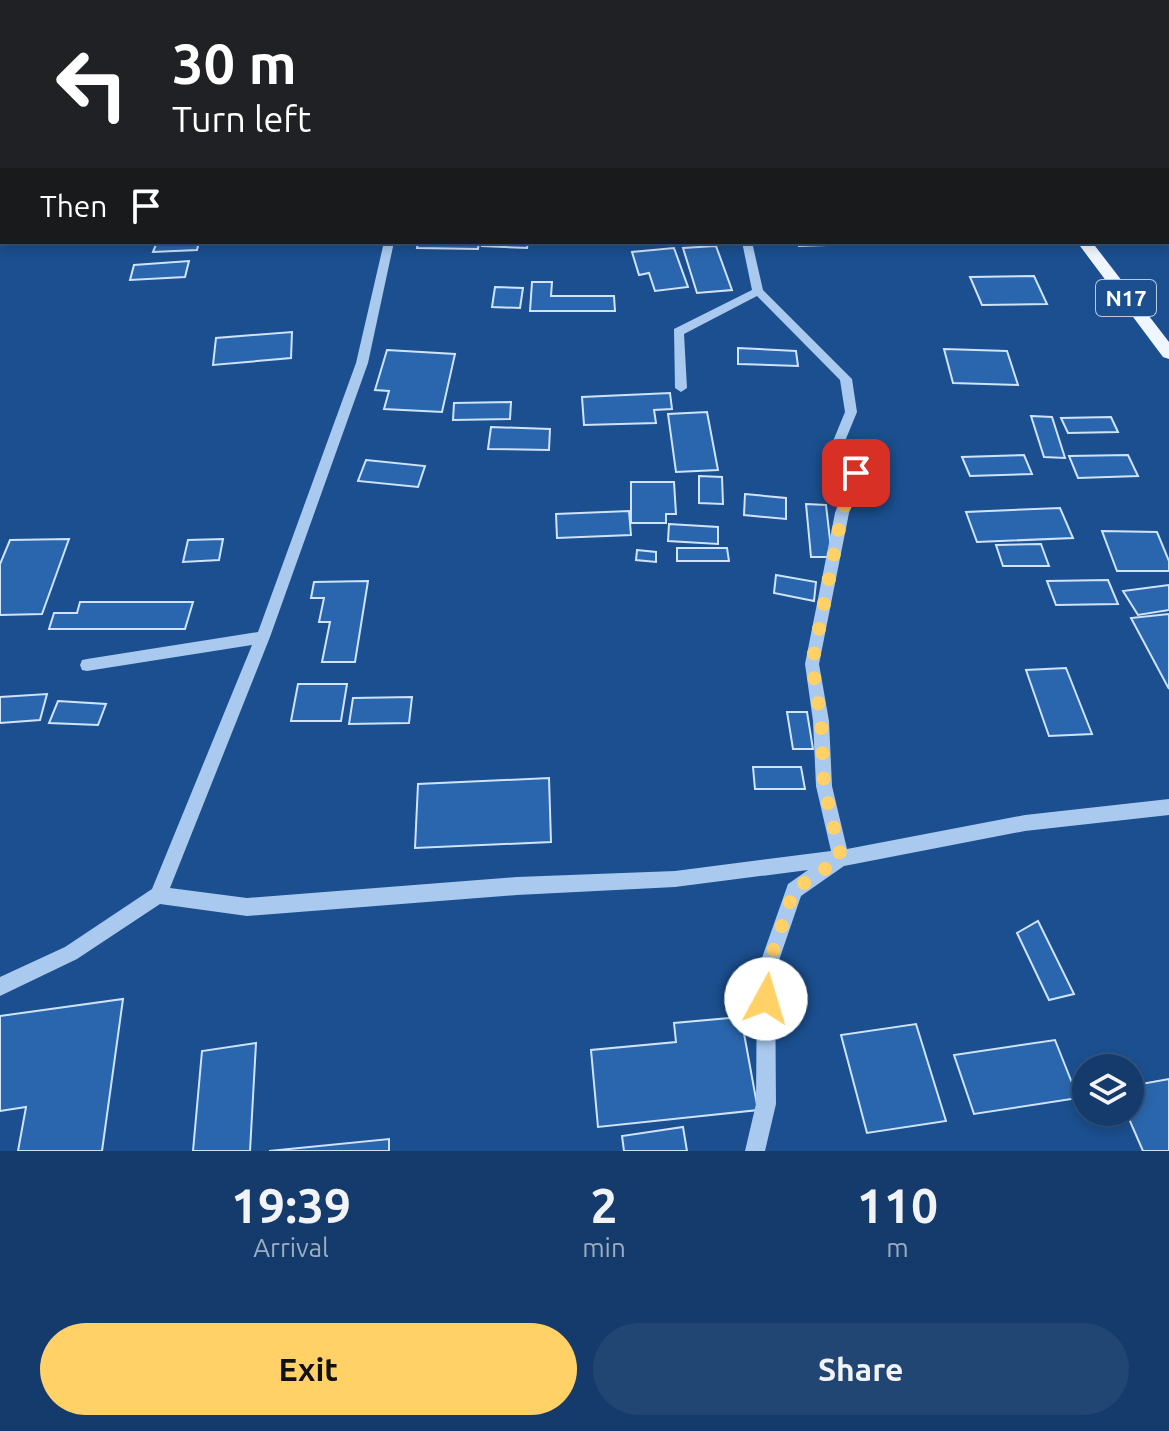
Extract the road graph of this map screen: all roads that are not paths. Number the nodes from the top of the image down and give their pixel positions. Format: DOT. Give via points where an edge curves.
graph roads {
  1 [pos="389,244"];
  2 [pos="747,244"];
  3 [pos="1086,244"];
  4 [pos="758,291"];
  5 [pos="1169,353"];
  6 [pos="681,388"];
  7 [pos="263,637"];
  8 [pos="87,665"];
  9 [pos="1169,807"];
  10 [pos="841,858"];
  11 [pos="158,895"];
  12 [pos="0,987"];
  13 [pos="755,1151"];
  1 -- 7 [label="street" via="362,363"];
  2 -- 4 [label="street"];
  3 -- 5 [label="main road, N17"];
  4 -- 6 [label="street" via="678,332"];
  4 -- 10 [label="street" via="846,379 850,401 851,412 837,446 856,473 842,513 812,664 824,786"];
  7 -- 8 [label="street"];
  7 -- 11 [label="street"];
  9 -- 10 [label="street" via="1025,823"];
  10 -- 11 [label="street" via="675,879 247,907"];
  10 -- 13 [label="street" via="794,890 766,972 766,1104"];
  11 -- 12 [label="street" via="71,953"];
}
